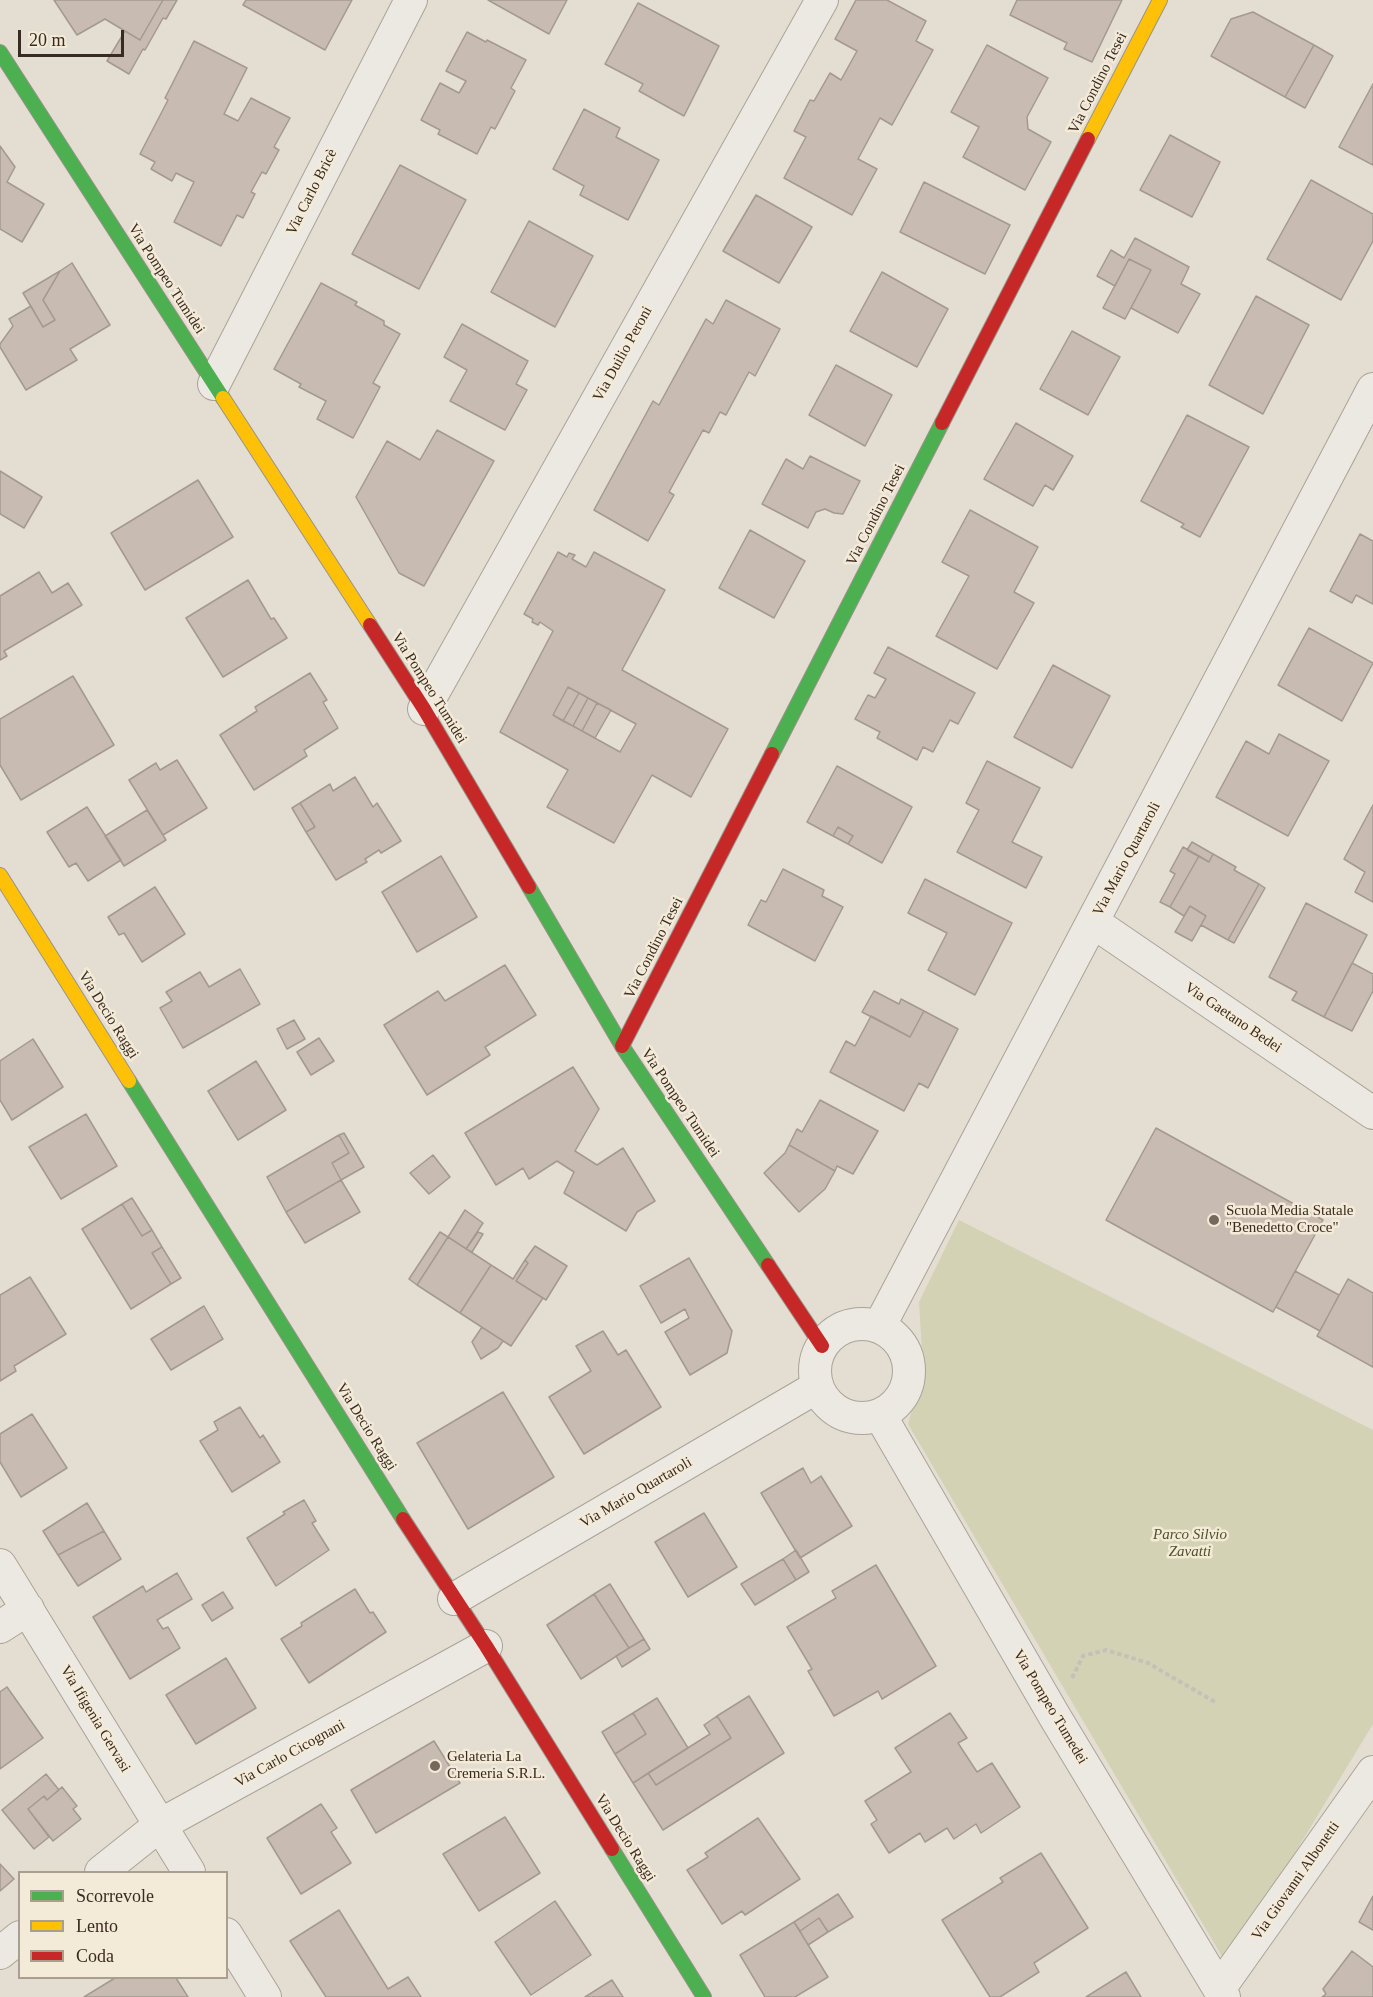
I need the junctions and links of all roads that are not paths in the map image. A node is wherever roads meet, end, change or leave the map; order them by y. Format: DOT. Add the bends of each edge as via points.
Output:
graph roads {
  1 [pos="411,0"];
  2 [pos="822,0"];
  3 [pos="1160,0"];
  4 [pos="0,52"];
  5 [pos="214,384"];
  6 [pos="1373,389"];
  7 [pos="424,709"];
  8 [pos="0,875"];
  9 [pos="1093,922"];
  10 [pos="622,1046"];
  11 [pos="1373,1113"];
  12 [pos="879,1327"];
  13 [pos="822,1346"];
  14 [pos="817,1387"];
  15 [pos="880,1415"];
  16 [pos="0,1565"];
  17 [pos="454,1599"];
  18 [pos="28,1609"];
  19 [pos="0,1627"];
  20 [pos="486,1646"];
  21 [pos="1373,1772"];
  22 [pos="160,1826"];
  23 [pos="102,1871"];
  24 [pos="188,1871"];
  25 [pos="228,1937"];
  26 [pos="18,1939"];
  27 [pos="0,1953"];
  28 [pos="1222,1993"];
  29 [pos="265,1997"];
  30 [pos="704,1997"];
  1 -- 5 [label="street, Via Carlo Bricè"];
  2 -- 7 [label="street, Via Duilio Peroni"];
  3 -- 10 [label="street, Via Condino Tesei"];
  4 -- 5 [label="street, Via Pompeo Tumidei"];
  5 -- 7 [label="street, Via Pompeo Tumidei"];
  6 -- 9 [label="street, Via Mario Quartaroli"];
  7 -- 10 [label="street, Via Pompeo Tumidei"];
  8 -- 17 [label="street, Via Decio Raggi"];
  9 -- 11 [label="street, Via Gaetano Bedei"];
  9 -- 12 [label="street, Via Mario Quartaroli"];
  10 -- 13 [label="street, Via Pompeo Tumidei"];
  12 -- 13 [label="street" via="847,1326"];
  12 -- 15 [label="street" via="893,1335 909,1363 904,1395"];
  13 -- 14 [label="street" via="816,1359"];
  14 -- 15 [label="street" via="836,1411 865,1419"];
  14 -- 17 [label="street, Via Mario Quartaroli"];
  15 -- 28 [label="street, Via Pompeo Tumedei" via="1055,1717"];
  16 -- 18 [label="street, Via Ifigenia Gervasi"];
  17 -- 20 [label="street, Via Decio Raggi"];
  18 -- 19 [label="street"];
  18 -- 22 [label="street, Via Ifigenia Gervasi"];
  20 -- 22 [label="street, Via Carlo Cicognani"];
  20 -- 30 [label="street, Via Decio Raggi"];
  21 -- 28 [label="street, Via Giovanni Albonetti"];
  22 -- 23 [label="street, Via Carlo Cicognani"];
  22 -- 24 [label="street, Via Ifigenia Gervasi"];
  25 -- 29 [label="street"];
  26 -- 27 [label="street"];
}
